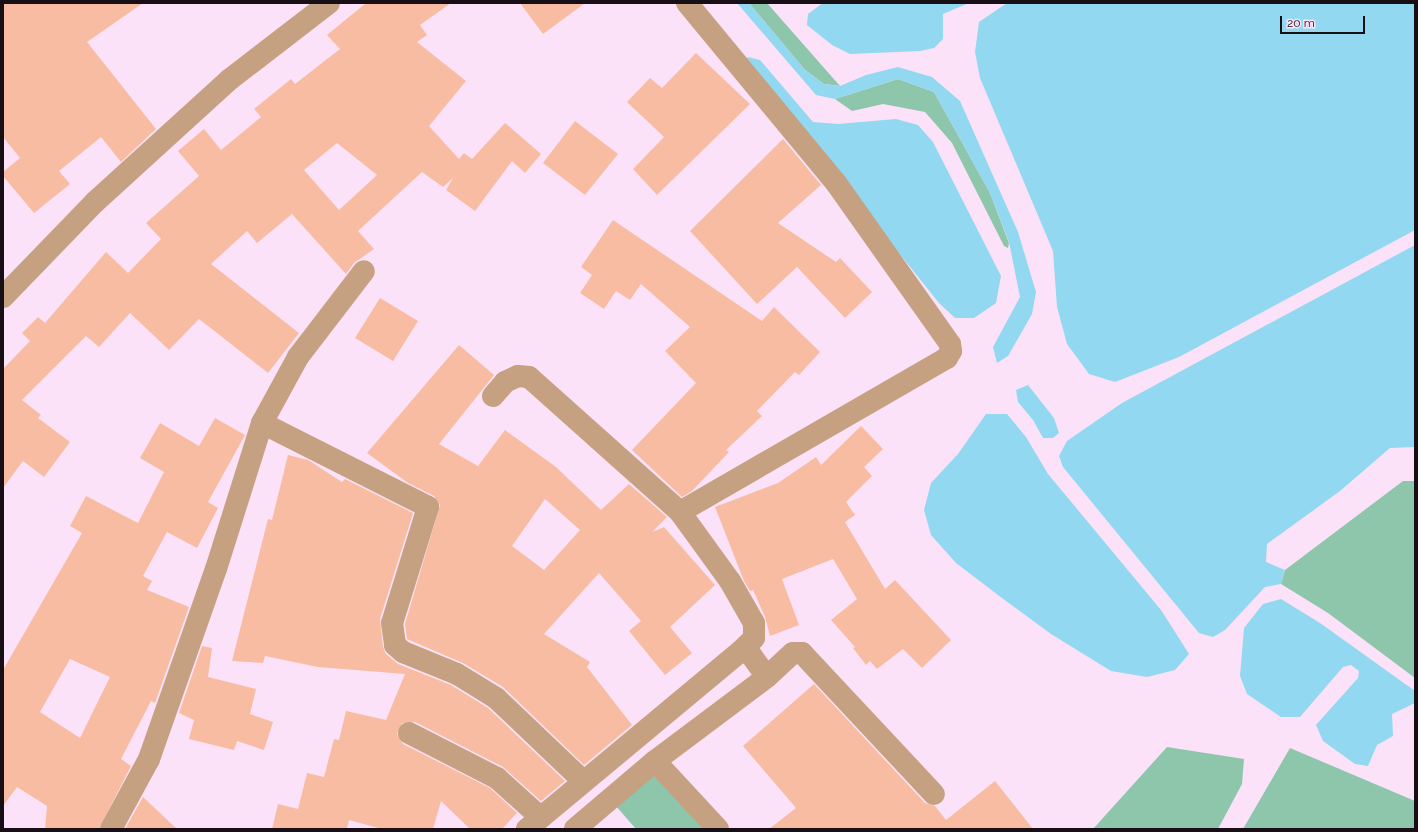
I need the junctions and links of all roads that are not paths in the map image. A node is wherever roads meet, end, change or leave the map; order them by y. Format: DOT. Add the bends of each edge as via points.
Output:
graph roads {
  1 [pos="329,3"];
  2 [pos="687,3"];
  3 [pos="364,271"];
  4 [pos="3,297"];
  5 [pos="493,396"];
  6 [pos="262,423"];
  7 [pos="680,512"];
  8 [pos="746,652"];
  9 [pos="766,676"];
  10 [pos="409,733"];
  11 [pos="655,761"];
  12 [pos="582,780"];
  13 [pos="934,794"];
  14 [pos="533,823"];
  15 [pos="111,829"];
  16 [pos="575,829"];
  17 [pos="718,829"];
  1 -- 4 [label="street" via="229,80 95,202"];
  2 -- 7 [label="street" via="836,183 950,344 951,351 947,358"];
  3 -- 6 [label="street" via="298,357"];
  5 -- 7 [label="street" via="505,382 518,376 530,378"];
  6 -- 12 [label="street" via="428,507 392,624 395,644 403,652 457,674 496,698"];
  6 -- 15 [label="street" via="216,569 149,759"];
  7 -- 8 [label="street" via="730,581 754,624 754,638"];
  8 -- 9 [label="street"];
  8 -- 12 [label="street"];
  9 -- 11 [label="street"];
  9 -- 13 [label="street" via="793,652 802,653"];
  10 -- 14 [label="street" via="497,778"];
  11 -- 16 [label="street"];
  11 -- 17 [label="street"];
  12 -- 14 [label="street"];
}
